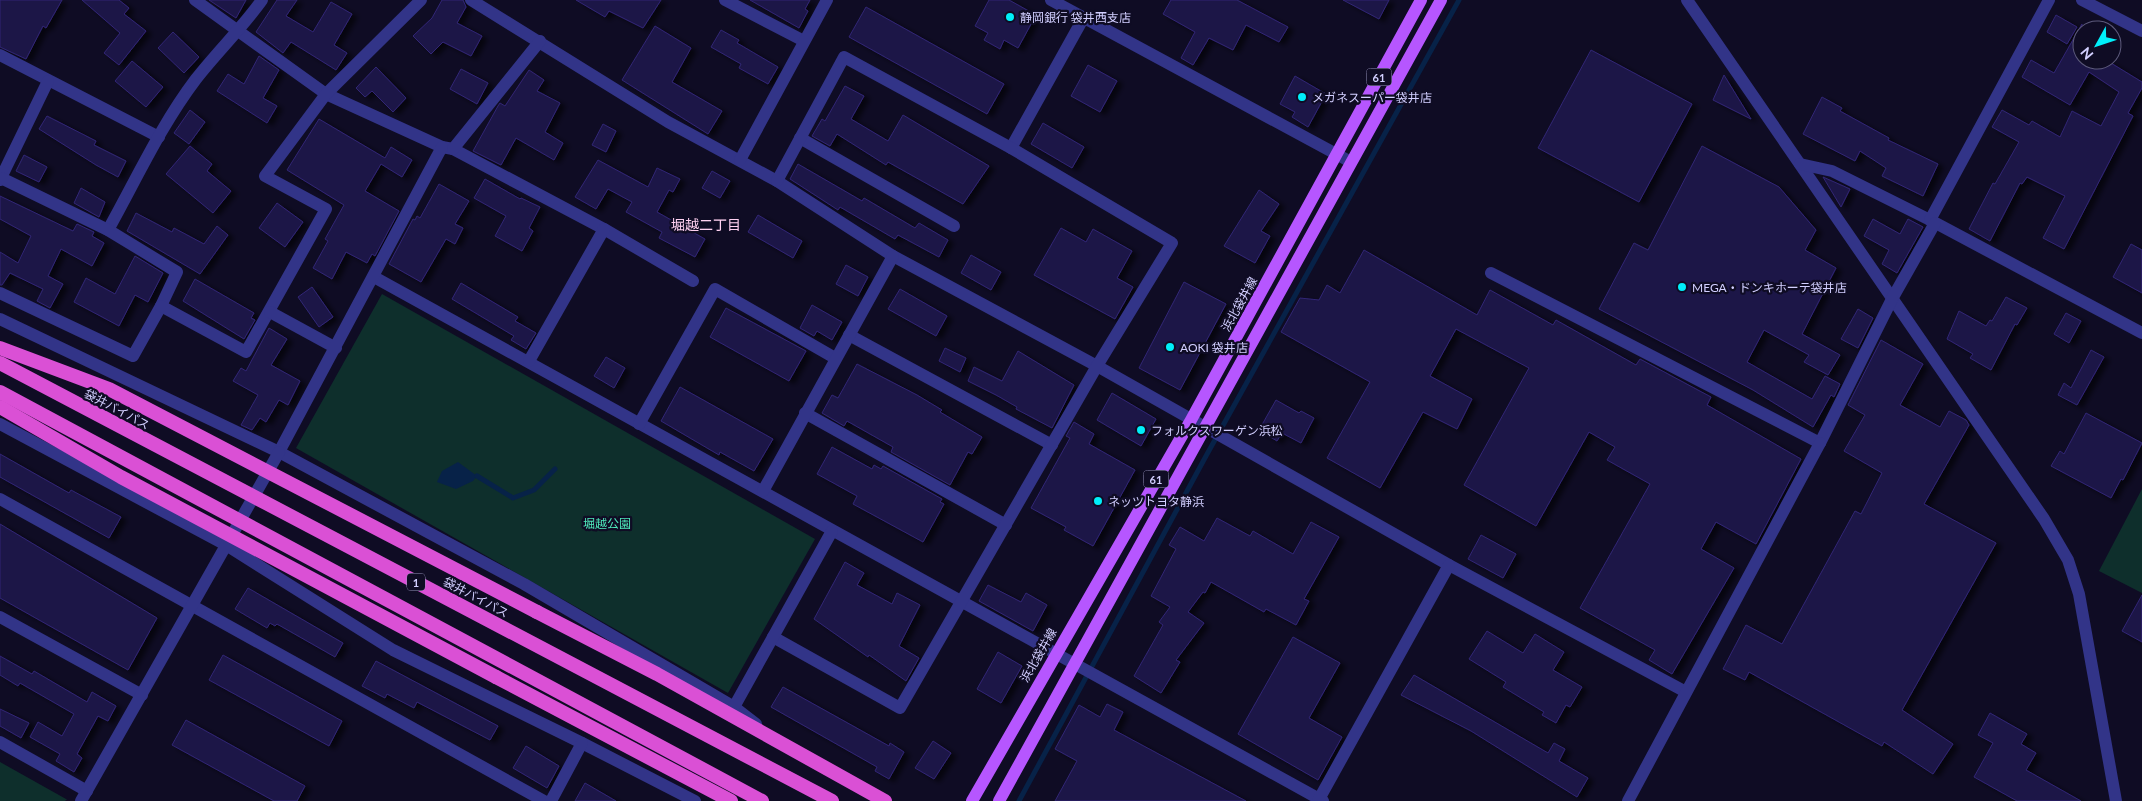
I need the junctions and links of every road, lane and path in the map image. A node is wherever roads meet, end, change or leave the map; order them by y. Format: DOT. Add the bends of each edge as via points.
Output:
graph roads {
  1 [pos="195,0"];
  2 [pos="262,0"];
  3 [pos="421,0"];
  4 [pos="472,0"];
  5 [pos="725,0"];
  6 [pos="827,0"];
  7 [pos="1052,0"];
  8 [pos="1421,0"];
  9 [pos="1441,0"];
  10 [pos="1686,0"];
  11 [pos="2049,0"];
  12 [pos="2082,0"];
  13 [pos="1084,17"];
  14 [pos="2142,31"];
  15 [pos="239,32"];
  16 [pos="540,41"];
  17 [pos="804,42"];
  18 [pos="0,55"];
  19 [pos="48,81"];
  20 [pos="326,94"];
  21 [pos="159,137"];
  22 [pos="800,138"];
  23 [pos="448,148"];
  24 [pos="1011,148"];
  25 [pos="1336,154"];
  26 [pos="740,160"];
  27 [pos="1351,162"];
  28 [pos="1800,164"];
  29 [pos="1,179"];
  30 [pos="777,181"];
  31 [pos="1932,221"];
  32 [pos="954,226"];
  33 [pos="604,229"];
  34 [pos="108,230"];
  35 [pos="892,256"];
  36 [pos="1491,273"];
  37 [pos="374,277"];
  38 [pos="693,281"];
  39 [pos="0,293"];
  40 [pos="1892,299"];
  41 [pos="161,306"];
  42 [pos="270,312"];
  43 [pos="0,319"];
  44 [pos="2142,334"];
  45 [pos="848,335"];
  46 [pos="0,348"];
  47 [pos="336,348"];
  48 [pos="835,358"];
  49 [pos="529,361"];
  50 [pos="0,363"];
  51 [pos="1097,366"];
  52 [pos="0,392"];
  53 [pos="0,407"];
  54 [pos="805,414"];
  55 [pos="1191,420"];
  56 [pos="0,424"];
  57 [pos="639,424"];
  58 [pos="1206,428"];
  59 [pos="1820,443"];
  60 [pos="1052,445"];
  61 [pos="279,452"];
  62 [pos="763,491"];
  63 [pos="0,499"];
  64 [pos="1006,524"];
  65 [pos="832,531"];
  66 [pos="226,545"];
  67 [pos="1449,565"];
  68 [pos="962,602"];
  69 [pos="192,607"];
  70 [pos="0,617"];
  71 [pos="773,637"];
  72 [pos="1056,652"];
  73 [pos="1074,663"];
  74 [pos="1686,692"];
  75 [pos="142,695"];
  76 [pos="734,707"];
  77 [pos="0,742"];
  78 [pos="582,743"];
  79 [pos="781,744"];
  80 [pos="84,796"];
  81 [pos="1320,800"];
  82 [pos="544,801"];
  83 [pos="552,801"];
  84 [pos="695,801"];
  85 [pos="731,801"];
  86 [pos="762,801"];
  87 [pos="832,801"];
  88 [pos="885,801"];
  89 [pos="972,801"];
  90 [pos="999,801"];
  91 [pos="1628,801"];
  92 [pos="2116,801"];
  1 -- 15 [label="street"];
  2 -- 15 [label="street"];
  3 -- 20 [label="street"];
  4 -- 16 [label="street"];
  5 -- 17 [label="street"];
  6 -- 17 [label="street"];
  7 -- 13 [label="street"];
  8 -- 25 [label="main road, 浜北袋井線 / 61"];
  9 -- 27 [label="main road, 61"];
  10 -- 28 [label="street"];
  11 -- 31 [label="street"];
  12 -- 14 [label="street"];
  13 -- 24 [label="street"];
  13 -- 25 [label="street"];
  15 -- 20 [label="street"];
  15 -- 21 [label="street" via="196,79"];
  16 -- 23 [label="street"];
  16 -- 26 [label="street" via="668,122"];
  17 -- 26 [label="street"];
  18 -- 19 [label="street"];
  19 -- 21 [label="street"];
  19 -- 29 [label="street"];
  20 -- 23 [label="street"];
  20 -- 42 [label="street" via="265,176 326,209"];
  21 -- 34 [label="street"];
  22 -- 24 [label="street" via="844,57"];
  22 -- 30 [label="street"];
  22 -- 32 [label="street"];
  23 -- 33 [label="street"];
  23 -- 37 [label="street"];
  24 -- 51 [label="street" via="1172,243"];
  25 -- 27 [label="street"];
  25 -- 55 [label="main road, 浜北袋井線 / 61"];
  26 -- 30 [label="street"];
  27 -- 58 [label="main road, 61"];
  28 -- 31 [label="street" via="1832,171"];
  28 -- 40 [label="street"];
  29 -- 34 [label="street"];
  30 -- 35 [label="street"];
  31 -- 40 [label="street"];
  31 -- 44 [label="street"];
  33 -- 38 [label="street"];
  33 -- 49 [label="street"];
  34 -- 41 [label="street" via="177,272"];
  35 -- 45 [label="street"];
  35 -- 51 [label="street"];
  36 -- 59 [label="street"];
  37 -- 47 [label="street"];
  37 -- 49 [label="street"];
  39 -- 41 [label="street" via="133,356"];
  40 -- 59 [label="street"];
  40 -- 92 [label="street" via="2044,519 2068,560 2079,594"];
  41 -- 42 [label="street" via="246,352"];
  42 -- 47 [label="street"];
  43 -- 61 [label="street"];
  45 -- 48 [label="street"];
  45 -- 60 [label="street"];
  46 -- 79 [label="highway, bridge" via="108,389 657,674"];
  47 -- 61 [label="street"];
  48 -- 54 [label="street"];
  48 -- 57 [label="street" via="714,289"];
  49 -- 57 [label="street"];
  50 -- 87 [label="highway, 袋井バイパス / 1, bridge"];
  51 -- 55 [label="street"];
  51 -- 60 [label="street"];
  52 -- 86 [label="highway, 1, bridge"];
  53 -- 85 [label="highway, bridge" via="121,477"];
  54 -- 62 [label="street"];
  54 -- 64 [label="street"];
  55 -- 58 [label="street"];
  55 -- 72 [label="main road, 浜北袋井線 / 61"];
  56 -- 66 [label="street"];
  57 -- 62 [label="street"];
  58 -- 67 [label="street"];
  58 -- 73 [label="main road, 61"];
  59 -- 74 [label="street"];
  60 -- 64 [label="street"];
  61 -- 66 [label="street"];
  61 -- 76 [label="street" via="524,584"];
  62 -- 65 [label="street"];
  63 -- 69 [label="street"];
  64 -- 68 [label="street"];
  65 -- 68 [label="street"];
  65 -- 71 [label="street"];
  66 -- 69 [label="street"];
  66 -- 78 [label="street" via="393,650"];
  67 -- 74 [label="street"];
  67 -- 81 [label="street"];
  68 -- 71 [label="street" via="900,708"];
  68 -- 72 [label="street"];
  69 -- 75 [label="street"];
  69 -- 82 [label="street"];
  70 -- 75 [label="street"];
  71 -- 76 [label="street"];
  72 -- 73 [label="street"];
  72 -- 89 [label="main road, 浜北袋井線 / 61"];
  73 -- 81 [label="street"];
  73 -- 90 [label="main road, 61"];
  74 -- 91 [label="street"];
  75 -- 80 [label="street"];
  76 -- 79 [label="street"];
  77 -- 80 [label="street"];
  78 -- 83 [label="street"];
  78 -- 84 [label="street"];
  79 -- 88 [label="highway"];
}
